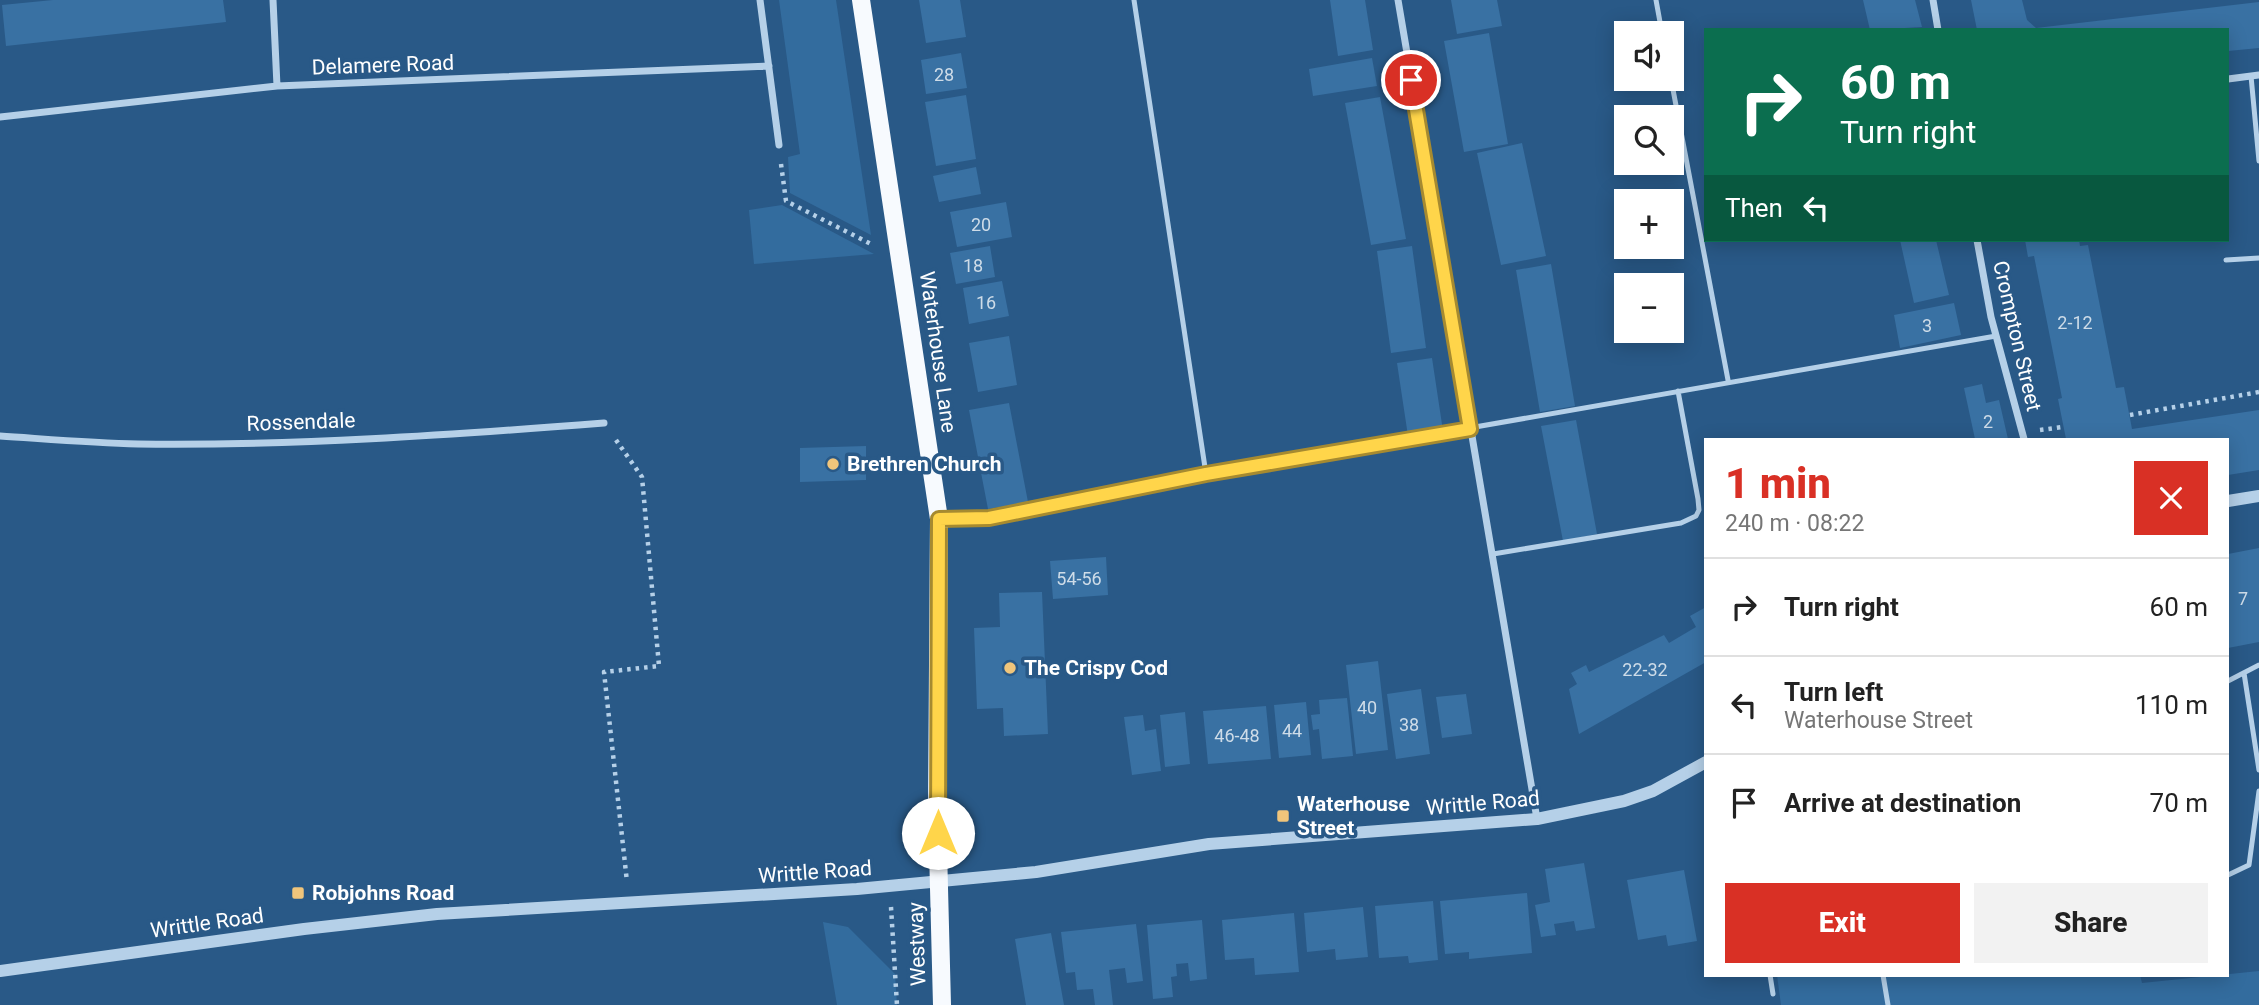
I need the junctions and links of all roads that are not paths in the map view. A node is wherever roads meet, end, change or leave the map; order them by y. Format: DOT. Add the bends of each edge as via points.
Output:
graph roads {
  1 [pos="272,0"];
  2 [pos="760,0"];
  3 [pos="861,0"];
  4 [pos="1135,0"];
  5 [pos="1398,0"];
  6 [pos="1656,0"];
  7 [pos="1933,0"];
  8 [pos="1660,21"];
  9 [pos="1938,28"];
  10 [pos="769,66"];
  11 [pos="2255,76"];
  12 [pos="2229,79"];
  13 [pos="277,86"];
  14 [pos="1673,91"];
  15 [pos="0,117"];
  16 [pos="779,145"];
  17 [pos="2259,162"];
  18 [pos="1977,242"];
  19 [pos="2259,258"];
  20 [pos="2226,260"];
  21 [pos="1996,336"];
  22 [pos="1728,380"];
  23 [pos="1678,391"];
  24 [pos="604,423"];
  25 [pos="1470,429"];
  26 [pos="0,436"];
  27 [pos="2024,438"];
  28 [pos="1206,474"];
  29 [pos="2259,496"];
  30 [pos="2229,501"];
  31 [pos="939,519"];
  32 [pos="1493,554"];
  33 [pos="2259,665"];
  34 [pos="2244,673"];
  35 [pos="2229,680"];
  36 [pos="1704,763"];
  37 [pos="2259,770"];
  38 [pos="2259,791"];
  39 [pos="1537,819"];
  40 [pos="2229,875"];
  41 [pos="938,881"];
  42 [pos="0,971"];
  43 [pos="1770,977"];
  44 [pos="1883,977"];
  45 [pos="1773,994"];
  46 [pos="942,1005"];
  47 [pos="1888,1005"];
  1 -- 13 [label="street"];
  2 -- 10 [label="street"];
  3 -- 31 [label="main road, Waterhouse Lane"];
  4 -- 28 [label="lane"];
  5 -- 25 [label="street"];
  6 -- 8 [label="lane"];
  7 -- 9 [label="street"];
  10 -- 13 [label="street, Delamere Road"];
  10 -- 16 [label="street"];
  11 -- 12 [label="street"];
  11 -- 17 [label="lane"];
  13 -- 15 [label="street, Delamere Road"];
  14 -- 22 [label="lane"];
  18 -- 21 [label="street, Crompton Street"];
  19 -- 20 [label="lane"];
  21 -- 22 [label="lane"];
  21 -- 27 [label="street, Crompton Street"];
  22 -- 23 [label="lane"];
  23 -- 25 [label="lane"];
  23 -- 32 [label="lane" via="1698,499 1696,516 1681,523"];
  24 -- 26 [label="street, Rossendale" via="281,441 137,444"];
  25 -- 28 [label="lane"];
  25 -- 32 [label="street"];
  28 -- 31 [label="lane" via="989,518"];
  29 -- 30 [label="street"];
  31 -- 41 [label="main road, Waterhouse Lane"];
  32 -- 39 [label="street"];
  33 -- 34 [label="lane"];
  34 -- 35 [label="lane"];
  34 -- 37 [label="lane"];
  36 -- 39 [label="street, Writtle Road" via="1624,801"];
  38 -- 40 [label="lane" via="2249,865"];
  39 -- 41 [label="street, Writtle Road" via="1209,844 1036,872"];
  41 -- 42 [label="street, Writtle Road" via="370,921"];
  41 -- 46 [label="main road, Westway"];
  43 -- 45 [label="lane"];
  44 -- 47 [label="lane"];
}
